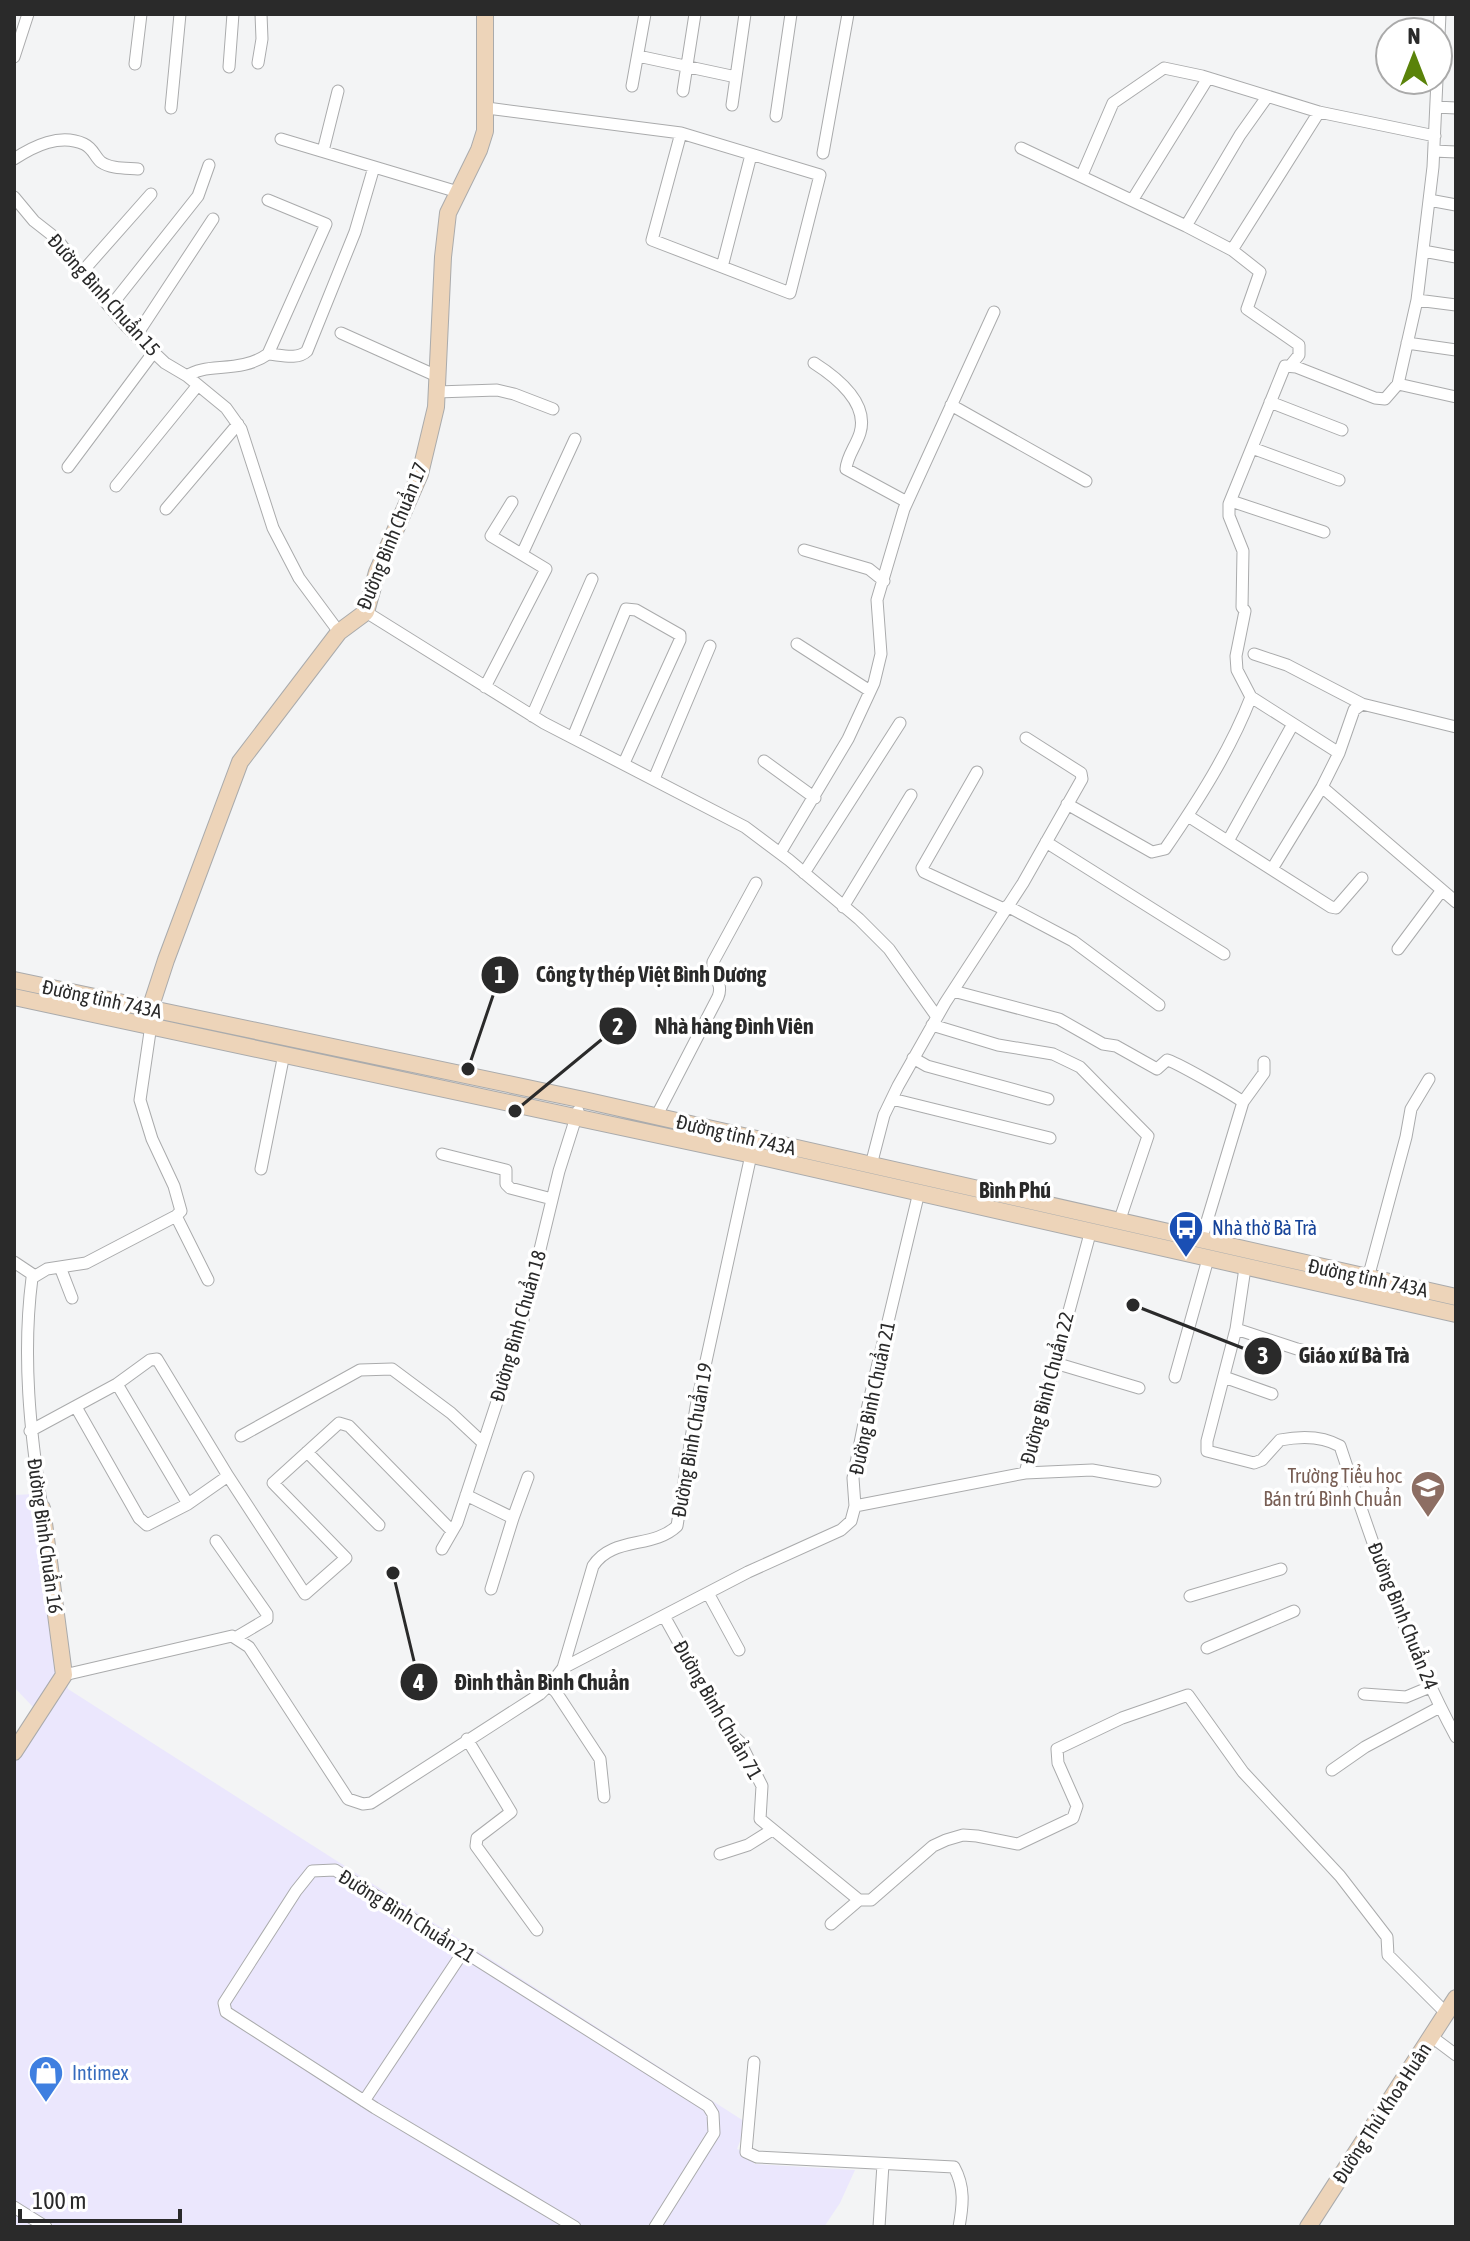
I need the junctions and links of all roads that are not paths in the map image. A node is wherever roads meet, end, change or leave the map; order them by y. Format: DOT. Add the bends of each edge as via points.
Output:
graph roads {
  1 [pos="28,14"];
  2 [pos="141,14"];
  3 [pos="180,14"];
  4 [pos="233,14"];
  5 [pos="261,14"];
  6 [pos="485,14"];
  7 [pos="645,14"];
  8 [pos="695,14"];
  9 [pos="745,14"];
  10 [pos="791,14"];
  11 [pos="848,14"];
  12 [pos="1440,14"];
  13 [pos="15,51"];
  14 [pos="638,56"];
  15 [pos="258,63"];
  16 [pos="135,64"];
  17 [pos="687,66"];
  18 [pos="229,67"];
  19 [pos="736,77"];
  20 [pos="1208,78"];
  21 [pos="632,86"];
  22 [pos="338,91"];
  23 [pos="683,91"];
  24 [pos="1267,97"];
  25 [pos="732,105"];
  26 [pos="1436,107"];
  27 [pos="171,108"];
  28 [pos="487,108"];
  29 [pos="1456,108"];
  30 [pos="1319,112"];
  31 [pos="776,116"];
  32 [pos="681,133"];
  33 [pos="1435,136"];
  34 [pos="281,139"];
  35 [pos="1021,148"];
  36 [pos="323,151"];
  37 [pos="1434,151"];
  38 [pos="1456,152"];
  39 [pos="823,153"];
  40 [pos="751,155"];
  41 [pos="14,159"];
  42 [pos="209,165"];
  43 [pos="374,167"];
  44 [pos="138,169"];
  45 [pos="1082,175"];
  46 [pos="458,192"];
  47 [pos="151,194"];
  48 [pos="14,197"];
  49 [pos="1133,199"];
  50 [pos="268,200"];
  51 [pos="1429,200"];
  52 [pos="1456,205"];
  53 [pos="213,219"];
  54 [pos="1186,226"];
  55 [pos="1232,250"];
  56 [pos="1423,251"];
  57 [pos="1456,257"];
  58 [pos="722,267"];
  59 [pos="82,272"];
  60 [pos="1417,300"];
  61 [pos="1456,305"];
  62 [pos="110,307"];
  63 [pos="994,312"];
  64 [pos="341,333"];
  65 [pos="136,336"];
  66 [pos="1407,343"];
  67 [pos="1456,350"];
  68 [pos="153,353"];
  69 [pos="268,354"];
  70 [pos="814,363"];
  71 [pos="1290,366"];
  72 [pos="187,376"];
  73 [pos="1398,384"];
  74 [pos="198,385"];
  75 [pos="438,385"];
  76 [pos="1456,397"];
  77 [pos="1270,402"];
  78 [pos="951,405"];
  79 [pos="553,409"];
  80 [pos="238,424"];
  81 [pos="1342,430"];
  82 [pos="575,439"];
  83 [pos="1252,448"];
  84 [pos="68,467"];
  85 [pos="1339,480"];
  86 [pos="1086,481"];
  87 [pos="116,486"];
  88 [pos="1231,501"];
  89 [pos="512,502"];
  90 [pos="907,502"];
  91 [pos="166,509"];
  92 [pos="1324,532"];
  93 [pos="804,550"];
  94 [pos="522,554"];
  95 [pos="592,579"];
  96 [pos="884,581"];
  97 [pos="366,612"];
  98 [pos="339,632"];
  99 [pos="797,644"];
  100 [pos="710,646"];
  101 [pos="1254,654"];
  102 [pos="485,687"];
  103 [pos="870,691"];
  104 [pos="1251,697"];
  105 [pos="1362,704"];
  106 [pos="532,716"];
  107 [pos="900,723"];
  108 [pos="1293,724"];
  109 [pos="1456,727"];
  110 [pos="573,737"];
  111 [pos="1026,738"];
  112 [pos="1339,753"];
  113 [pos="764,761"];
  114 [pos="624,763"];
  115 [pos="977,772"];
  116 [pos="654,779"];
  117 [pos="1322,787"];
  118 [pos="911,795"];
  119 [pos="815,798"];
  120 [pos="1067,804"];
  121 [pos="1188,816"];
  122 [pos="1228,841"];
  123 [pos="1046,842"];
  124 [pos="780,853"];
  125 [pos="1272,869"];
  126 [pos="804,873"];
  127 [pos="1362,878"];
  128 [pos="756,883"];
  129 [pos="1442,890"];
  130 [pos="1456,902"];
  131 [pos="843,907"];
  132 [pos="1006,908"];
  133 [pos="1398,949"];
  134 [pos="1224,954"];
  135 [pos="14,980"];
  136 [pos="953,991"];
  137 [pos="14,997"];
  138 [pos="1159,1005"];
  139 [pos="150,1017"];
  140 [pos="934,1021"];
  141 [pos="284,1054"];
  142 [pos="913,1058"];
  143 [pos="1264,1062"];
  144 [pos="1429,1079"];
  145 [pos="892,1099"];
  146 [pos="1048,1099"];
  147 [pos="584,1100"];
  148 [pos="1243,1102"];
  149 [pos="574,1117"];
  150 [pos="656,1117"];
  151 [pos="1050,1138"];
  152 [pos="442,1154"];
  153 [pos="751,1155"];
  154 [pos="871,1165"];
  155 [pos="261,1169"];
  156 [pos="919,1192"];
  157 [pos="552,1199"];
  158 [pos="176,1216"];
  159 [pos="1119,1222"];
  160 [pos="1091,1230"];
  161 [pos="1201,1241"];
  162 [pos="1176,1243"];
  163 [pos="1208,1259"];
  164 [pos="14,1262"];
  165 [pos="60,1267"];
  166 [pos="1245,1268"];
  167 [pos="35,1276"];
  168 [pos="1368,1278"];
  169 [pos="208,1280"];
  170 [pos="1456,1297"];
  171 [pos="72,1298"];
  172 [pos="1456,1314"];
  173 [pos="1236,1329"];
  174 [pos="1321,1354"];
  175 [pos="1055,1363"];
  176 [pos="1175,1377"];
  177 [pos="1224,1377"];
  178 [pos="117,1384"];
  179 [pos="1139,1388"];
  180 [pos="1272,1394"];
  181 [pos="76,1407"];
  182 [pos="30,1431"];
  183 [pos="241,1436"];
  184 [pos="482,1442"];
  185 [pos="307,1452"];
  186 [pos="1025,1473"];
  187 [pos="228,1476"];
  188 [pos="528,1477"];
  189 [pos="1155,1481"];
  190 [pos="466,1495"];
  191 [pos="188,1504"];
  192 [pos="855,1506"];
  193 [pos="42,1508"];
  194 [pos="513,1518"];
  195 [pos="379,1525"];
  196 [pos="452,1531"];
  197 [pos="216,1541"];
  198 [pos="442,1549"];
  199 [pos="1281,1569"];
  200 [pos="491,1589"];
  201 [pos="708,1593"];
  202 [pos="1190,1596"];
  203 [pos="1294,1611"];
  204 [pos="664,1616"];
  205 [pos="235,1638"];
  206 [pos="1207,1648"];
  207 [pos="739,1650"];
  208 [pos="563,1668"];
  209 [pos="64,1675"];
  210 [pos="549,1685"];
  211 [pos="1430,1687"];
  212 [pos="1364,1694"];
  213 [pos="1440,1707"];
  214 [pos="1456,1737"];
  215 [pos="467,1739"];
  216 [pos="14,1752"];
  217 [pos="1332,1770"];
  218 [pos="604,1797"];
  219 [pos="772,1830"];
  220 [pos="720,1854"];
  221 [pos="859,1900"];
  222 [pos="831,1924"];
  223 [pos="537,1930"];
  224 [pos="463,1952"];
  225 [pos="1456,1998"];
  226 [pos="1447,2014"];
  227 [pos="1432,2037"];
  228 [pos="1456,2055"];
  229 [pos="754,2062"];
  230 [pos="364,2101"];
  231 [pos="883,2164"];
  232 [pos="14,2207"];
  233 [pos="46,2227"];
  234 [pos="575,2227"];
  235 [pos="655,2227"];
  236 [pos="879,2227"];
  237 [pos="959,2227"];
  238 [pos="1308,2227"];
  1 -- 13 [label="street"];
  2 -- 16 [label="street"];
  3 -- 27 [label="street"];
  4 -- 18 [label="street"];
  5 -- 15 [label="street"];
  6 -- 28 [label="main road, Đường Bình Chuẩn 17"];
  7 -- 14 [label="street"];
  8 -- 17 [label="street"];
  9 -- 19 [label="street"];
  10 -- 31 [label="street"];
  11 -- 39 [label="street"];
  12 -- 26 [label="street"];
  14 -- 17 [label="street"];
  14 -- 21 [label="street"];
  17 -- 19 [label="street"];
  17 -- 23 [label="street"];
  19 -- 25 [label="street"];
  20 -- 24 [label="street"];
  20 -- 45 [label="street" via="1164,68 1125,92 1113,103"];
  20 -- 49 [label="street"];
  22 -- 36 [label="street"];
  24 -- 30 [label="street"];
  24 -- 54 [label="street"];
  26 -- 29 [label="street"];
  26 -- 33 [label="street"];
  28 -- 32 [label="street"];
  28 -- 46 [label="main road, Đường Bình Chuẩn 17" via="479,150"];
  30 -- 33 [label="street"];
  30 -- 55 [label="street"];
  32 -- 40 [label="street"];
  32 -- 58 [label="street" via="652,240"];
  33 -- 37 [label="street"];
  34 -- 36 [label="street"];
  35 -- 45 [label="street"];
  36 -- 43 [label="street"];
  37 -- 38 [label="street"];
  37 -- 51 [label="street"];
  40 -- 58 [label="street"];
  40 -- 58 [label="street" via="820,175 790,293"];
  41 -- 44 [label="street" via="46,142 65,141 83,143 101,162"];
  42 -- 62 [label="street" via="198,196"];
  43 -- 46 [label="street"];
  43 -- 69 [label="street" via="355,232 307,351 295,356"];
  45 -- 49 [label="street"];
  46 -- 75 [label="main road, Đường Bình Chuẩn 17" via="444,237"];
  47 -- 59 [label="street"];
  48 -- 59 [label="street, Đường Bình Chuẩn 15"];
  49 -- 54 [label="street"];
  50 -- 69 [label="street" via="326,224"];
  51 -- 52 [label="street"];
  51 -- 56 [label="street"];
  53 -- 65 [label="street"];
  54 -- 55 [label="street"];
  55 -- 71 [label="street" via="1260,272 1247,309 1299,345"];
  56 -- 57 [label="street"];
  56 -- 60 [label="street"];
  59 -- 62 [label="street, Đường Bình Chuẩn 15"];
  60 -- 61 [label="street"];
  60 -- 66 [label="street"];
  62 -- 65 [label="street, Đường Bình Chuẩn 15"];
  63 -- 78 [label="street"];
  64 -- 75 [label="street"];
  65 -- 68 [label="street, Đường Bình Chuẩn 15"];
  66 -- 67 [label="street"];
  66 -- 73 [label="street"];
  68 -- 72 [label="street, Đường Bình Chuẩn 15"];
  68 -- 84 [label="street"];
  69 -- 72 [label="street" via="255,364 195,370"];
  70 -- 90 [label="street" via="833,375 860,411 861,431 846,469"];
  71 -- 73 [label="street" via="1375,398 1385,399"];
  71 -- 77 [label="street" via="1285,366"];
  72 -- 74 [label="street, Đường Bình Chuẩn 15"];
  73 -- 76 [label="street"];
  74 -- 80 [label="street, Đường Bình Chuẩn 15"];
  74 -- 87 [label="street"];
  75 -- 79 [label="street" via="497,390"];
  75 -- 97 [label="main road, Đường Bình Chuẩn 17" via="420,474 377,572"];
  77 -- 81 [label="street"];
  77 -- 83 [label="street"];
  78 -- 86 [label="street"];
  78 -- 90 [label="street"];
  80 -- 91 [label="street"];
  80 -- 98 [label="street, Đường Bình Chuẩn 15" via="273,528 299,578"];
  82 -- 94 [label="street"];
  83 -- 85 [label="street"];
  83 -- 88 [label="street"];
  88 -- 92 [label="street"];
  88 -- 104 [label="street" via="1229,516 1243,551 1245,611 1237,670"];
  89 -- 94 [label="street" via="491,536"];
  90 -- 96 [label="street"];
  93 -- 96 [label="street" via="869,569"];
  94 -- 102 [label="street" via="546,569"];
  95 -- 106 [label="street"];
  96 -- 103 [label="street" via="877,600 881,654"];
  97 -- 98 [label="main road, Đường Bình Chuẩn 17"];
  97 -- 102 [label="street"];
  98 -- 139 [label="main road, Đường Bình Chuẩn 17" via="240,762"];
  99 -- 103 [label="street"];
  100 -- 116 [label="street"];
  101 -- 105 [label="street"];
  102 -- 106 [label="street"];
  103 -- 119 [label="street"];
  104 -- 108 [label="street"];
  104 -- 121 [label="street"];
  105 -- 109 [label="street"];
  105 -- 112 [label="street" via="1354,710"];
  106 -- 110 [label="street"];
  107 -- 126 [label="street"];
  108 -- 112 [label="street"];
  108 -- 122 [label="street"];
  110 -- 114 [label="street"];
  110 -- 114 [label="street" via="626,609 636,610 680,635 680,640"];
  111 -- 120 [label="street" via="1081,773"];
  112 -- 117 [label="street"];
  113 -- 119 [label="street"];
  114 -- 116 [label="street"];
  115 -- 132 [label="street" via="922,868"];
  116 -- 124 [label="street" via="745,827"];
  117 -- 125 [label="street"];
  117 -- 129 [label="street"];
  118 -- 131 [label="street"];
  119 -- 124 [label="street"];
  120 -- 121 [label="street" via="1152,852 1165,849"];
  120 -- 123 [label="street"];
  121 -- 122 [label="street"];
  122 -- 125 [label="street"];
  123 -- 132 [label="street"];
  123 -- 134 [label="street"];
  124 -- 126 [label="street"];
  125 -- 127 [label="street" via="1336,908"];
  126 -- 131 [label="street"];
  128 -- 150 [label="street" via="713,962 718,997"];
  129 -- 130 [label="street"];
  129 -- 133 [label="street"];
  131 -- 140 [label="street" via="889,949"];
  132 -- 136 [label="street"];
  132 -- 138 [label="street" via="1073,941"];
  135 -- 139 [label="main road, Đường tỉnh 743A"];
  136 -- 140 [label="street"];
  136 -- 148 [label="street" via="1059,1019 1157,1069 1168,1059"];
  137 -- 139 [label="main road, Đường tỉnh 743A"];
  139 -- 141 [label="main road, Đường tỉnh 743A"];
  139 -- 147 [label="main road, Đường tỉnh 743A"];
  139 -- 158 [label="street" via="140,1100 180,1203"];
  140 -- 142 [label="street"];
  140 -- 159 [label="street" via="998,1045 1053,1054 1080,1067 1133,1119 1148,1136"];
  141 -- 149 [label="main road, Đường tỉnh 743A"];
  141 -- 155 [label="street"];
  142 -- 145 [label="street"];
  142 -- 146 [label="street" via="941,1071"];
  143 -- 148 [label="street" via="1264,1073"];
  144 -- 168 [label="street" via="1411,1109"];
  145 -- 151 [label="street"];
  145 -- 154 [label="street"];
  147 -- 149 [label="street, Đường Bình Chuẩn 18"];
  147 -- 150 [label="main road, Đường tỉnh 743A"];
  148 -- 161 [label="street"];
  149 -- 153 [label="main road, Đường tỉnh 743A"];
  149 -- 157 [label="street, Đường Bình Chuẩn 18"];
  150 -- 154 [label="main road, Đường tỉnh 743A"];
  152 -- 157 [label="street" via="506,1170 510,1188"];
  153 -- 156 [label="main road, Đường tỉnh 743A"];
  153 -- 208 [label="street, Đường Bình Chuẩn 19" via="696,1407 680,1518 663,1536 599,1556"];
  154 -- 159 [label="main road, Đường tỉnh 743A"];
  156 -- 160 [label="main road, Đường tỉnh 743A"];
  156 -- 192 [label="street, Đường Bình Chuẩn 21" via="865,1418 853,1478"];
  157 -- 184 [label="street, Đường Bình Chuẩn 18" via="520,1332"];
  158 -- 165 [label="street" via="86,1263"];
  158 -- 169 [label="street"];
  159 -- 162 [label="main road, Đường tỉnh 743A"];
  160 -- 162 [label="main road, Đường tỉnh 743A"];
  160 -- 175 [label="street, Đường Bình Chuẩn 22"];
  161 -- 162 [label="main road, Đường tỉnh 743A"];
  161 -- 168 [label="main road, Đường tỉnh 743A"];
  162 -- 163 [label="main road, Đường tỉnh 743A"];
  163 -- 166 [label="main road, Đường tỉnh 743A"];
  163 -- 176 [label="street"];
  164 -- 167 [label="street"];
  165 -- 167 [label="street"];
  165 -- 171 [label="street"];
  166 -- 172 [label="main road, Đường tỉnh 743A"];
  166 -- 173 [label="street, Đường Bình Chuẩn 24"];
  167 -- 182 [label="street, Đường Bình Chuẩn 16" via="23,1416"];
  168 -- 170 [label="main road, Đường tỉnh 743A"];
  173 -- 174 [label="street"];
  173 -- 177 [label="street, Đường Bình Chuẩn 24"];
  175 -- 179 [label="street"];
  175 -- 186 [label="street, Đường Bình Chuẩn 22"];
  177 -- 180 [label="street"];
  177 -- 211 [label="street, Đường Bình Chuẩn 24" via="1207,1451 1254,1463 1280,1440 1311,1437 1340,1446"];
  178 -- 181 [label="street"];
  178 -- 187 [label="street" via="157,1359"];
  178 -- 191 [label="street"];
  181 -- 182 [label="street"];
  181 -- 191 [label="street" via="147,1525"];
  182 -- 193 [label="street, Đường Bình Chuẩn 16"];
  183 -- 184 [label="street" via="360,1370 380,1368 392,1369"];
  184 -- 190 [label="street, Đường Bình Chuẩn 18"];
  185 -- 187 [label="street" via="273,1483 346,1558 305,1594"];
  185 -- 195 [label="street"];
  185 -- 196 [label="street" via="339,1423 349,1426"];
  186 -- 189 [label="street" via="1092,1470"];
  186 -- 192 [label="street, Đường Bình Chuẩn 22"];
  187 -- 191 [label="street"];
  188 -- 194 [label="street"];
  190 -- 194 [label="street"];
  190 -- 196 [label="street, Đường Bình Chuẩn 18"];
  192 -- 201 [label="street" via="851,1521 841,1530"];
  193 -- 209 [label="main road, Đường Bình Chuẩn 16"];
  194 -- 200 [label="street"];
  196 -- 198 [label="street, Đường Bình Chuẩn 18"];
  197 -- 205 [label="street" via="267,1614"];
  199 -- 202 [label="street"];
  201 -- 204 [label="street"];
  201 -- 207 [label="street"];
  203 -- 206 [label="street"];
  204 -- 208 [label="street"];
  204 -- 219 [label="street, Đường Bình Chuẩn 71" via="728,1731 740,1742 762,1786 760,1819"];
  205 -- 209 [label="street"];
  205 -- 215 [label="street" via="249,1647 340,1788 357,1803 371,1803"];
  208 -- 210 [label="street"];
  209 -- 216 [label="main road"];
  210 -- 215 [label="street"];
  210 -- 218 [label="street" via="600,1759"];
  211 -- 212 [label="street" via="1406,1697"];
  211 -- 213 [label="street, Đường Bình Chuẩn 24"];
  213 -- 214 [label="street, Đường Bình Chuẩn 24"];
  213 -- 217 [label="street"];
  215 -- 223 [label="street" via="511,1812 477,1838 476,1846"];
  219 -- 220 [label="street"];
  219 -- 221 [label="street"];
  221 -- 222 [label="street"];
  221 -- 226 [label="street" via="871,1900 946,1840 963,1835 1018,1844 1073,1818 1077,1806 1057,1749 1188,1695 1243,1772 1340,1876 1387,1937 1388,1955"];
  224 -- 230 [label="street"];
  224 -- 230 [label="street, Đường Bình Chuẩn 21" via="335,1870 312,1871 296,1891 224,2008"];
  224 -- 235 [label="street, Đường Bình Chuẩn 21" via="708,2106 714,2133"];
  225 -- 226 [label="main road, Đường Thủ Khoa Huân"];
  226 -- 227 [label="main road, Đường Thủ Khoa Huân"];
  227 -- 228 [label="street"];
  227 -- 238 [label="main road, Đường Thủ Khoa Huân"];
  229 -- 231 [label="street" via="746,2152 757,2157"];
  230 -- 234 [label="street, Đường Bình Chuẩn 21"];
  231 -- 236 [label="street"];
  231 -- 237 [label="street" via="954,2167 961,2179"];
  232 -- 233 [label="street"];
}
